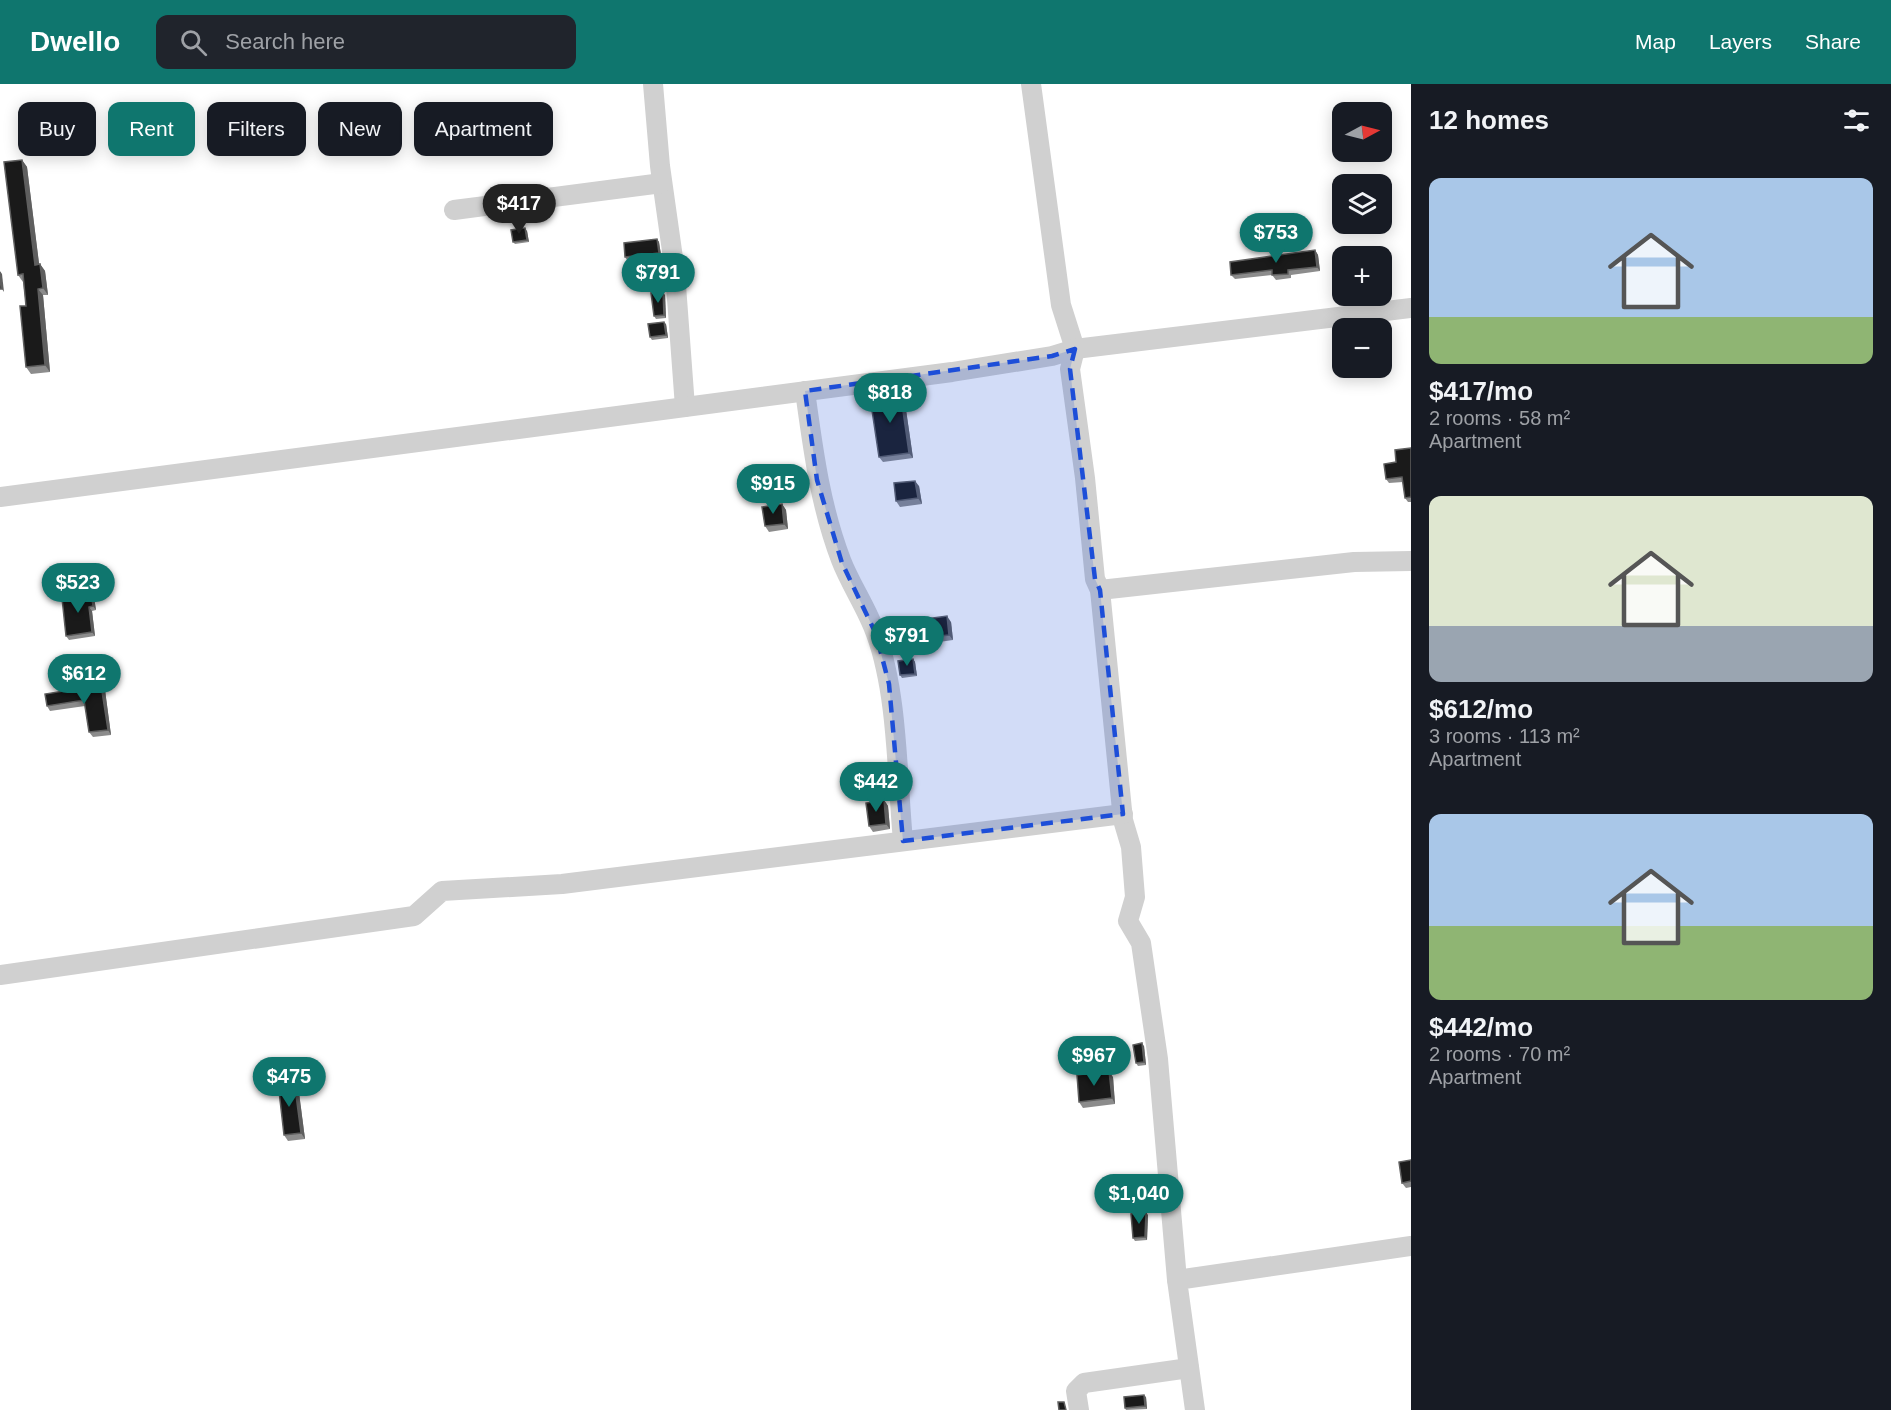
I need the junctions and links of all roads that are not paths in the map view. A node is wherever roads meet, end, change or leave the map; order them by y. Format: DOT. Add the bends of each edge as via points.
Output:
graph roads {
  1 [pos="653,84"];
  2 [pos="1031,84"];
  3 [pos="662,183"];
  4 [pos="454,210"];
  5 [pos="1411,308"];
  6 [pos="1075,349"];
  7 [pos="805,391"];
  8 [pos="685,407"];
  9 [pos="0,497"];
  10 [pos="1411,561"];
  11 [pos="1100,590"];
  12 [pos="1123,814"];
  13 [pos="903,841"];
  14 [pos="0,975"];
  15 [pos="1411,1246"];
  16 [pos="1177,1280"];
  17 [pos="1190,1368"];
  18 [pos="1078,1410"];
  19 [pos="1195,1410"];
  1 -- 3 [label="street"];
  2 -- 6 [label="street" via="1061,305"];
  3 -- 4 [label="street"];
  3 -- 8 [label="street" via="675,272"];
  5 -- 6 [label="street"];
  6 -- 7 [label="street" via="1041,358"];
  6 -- 11 [label="street" via="1070,369 1095,579"];
  7 -- 8 [label="street"];
  7 -- 13 [label="street" via="826,513 842,563 876,634 889,684"];
  8 -- 9 [label="street"];
  10 -- 11 [label="street" via="1342,563"];
  11 -- 12 [label="street"];
  12 -- 13 [label="street"];
  12 -- 16 [label="street" via="1131,846 1135,897 1128,921 1142,943 1158,1059"];
  13 -- 14 [label="street" via="562,884 442,891 414,916"];
  15 -- 16 [label="street"];
  16 -- 17 [label="street"];
  17 -- 18 [label="street" via="1084,1383 1076,1390"];
  17 -- 19 [label="street"];
}
